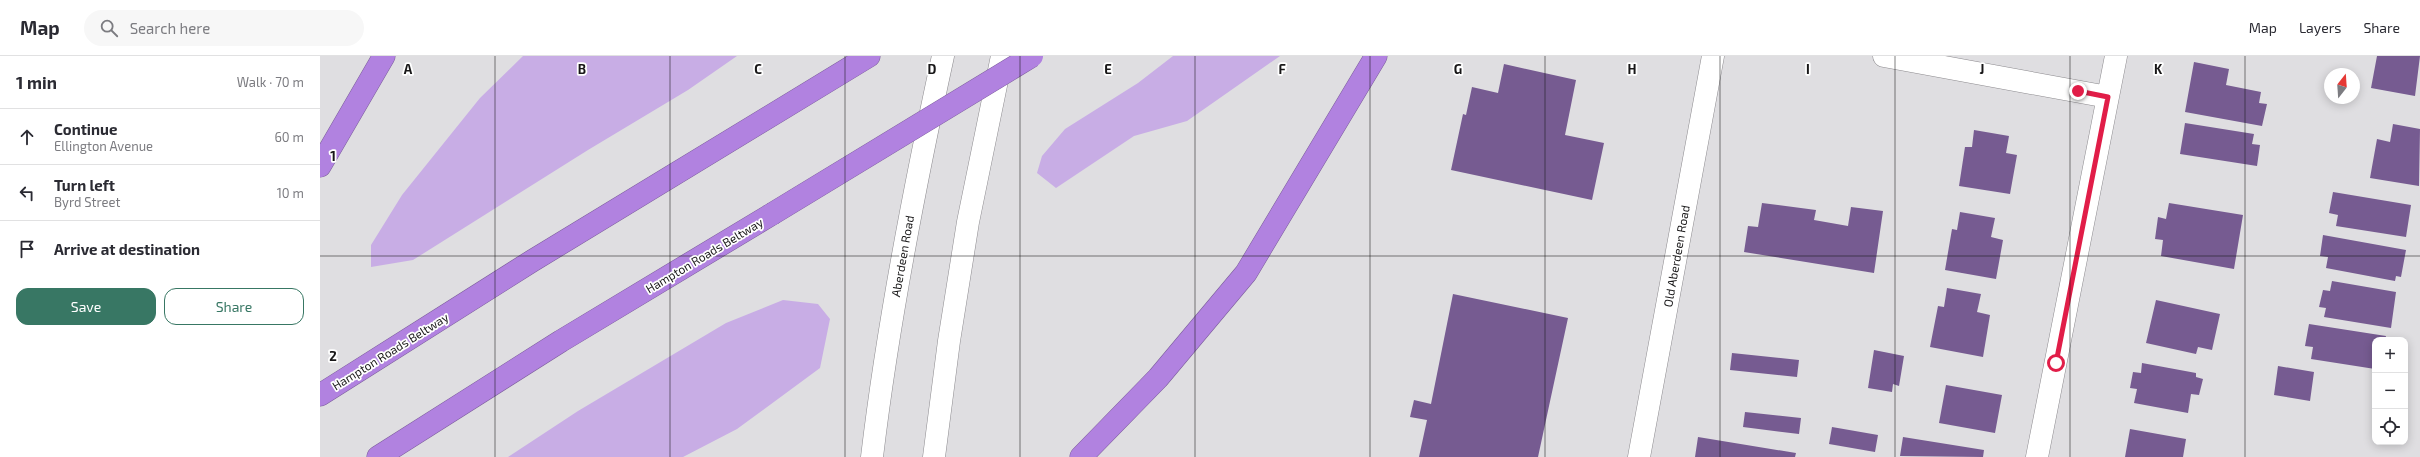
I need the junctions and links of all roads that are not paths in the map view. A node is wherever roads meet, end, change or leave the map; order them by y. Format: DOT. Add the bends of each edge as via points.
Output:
graph roads {
  1 [pos="384,56"];
  2 [pos="869,56"];
  3 [pos="943,56"];
  4 [pos="1002,56"];
  5 [pos="1032,56"];
  6 [pos="1376,56"];
  7 [pos="1713,56"];
  8 [pos="1884,56"];
  9 [pos="2116,56"];
  10 [pos="2108,97"];
  11 [pos="320,166"];
  12 [pos="320,395"];
  13 [pos="1096,440"];
  14 [pos="378,457"];
  15 [pos="872,457"];
  16 [pos="934,457"];
  17 [pos="1067,457"];
  18 [pos="1081,457"];
  19 [pos="1639,457"];
  20 [pos="2037,457"];
  1 -- 11 [label="highway"];
  2 -- 12 [label="highway, Hampton Roads Beltway" via="532,261"];
  3 -- 15 [label="street, Aberdeen Road" via="904,243"];
  4 -- 16 [label="street" via="968,222"];
  5 -- 14 [label="highway, Hampton Roads Beltway, bridge" via="561,341"];
  6 -- 13 [label="highway" via="1246,273 1158,378"];
  7 -- 19 [label="street, Old Aberdeen Road"];
  8 -- 10 [label="street"];
  9 -- 10 [label="street"];
  10 -- 20 [label="street"];
  13 -- 17 [label="highway"];
  13 -- 18 [label="highway"];
}
